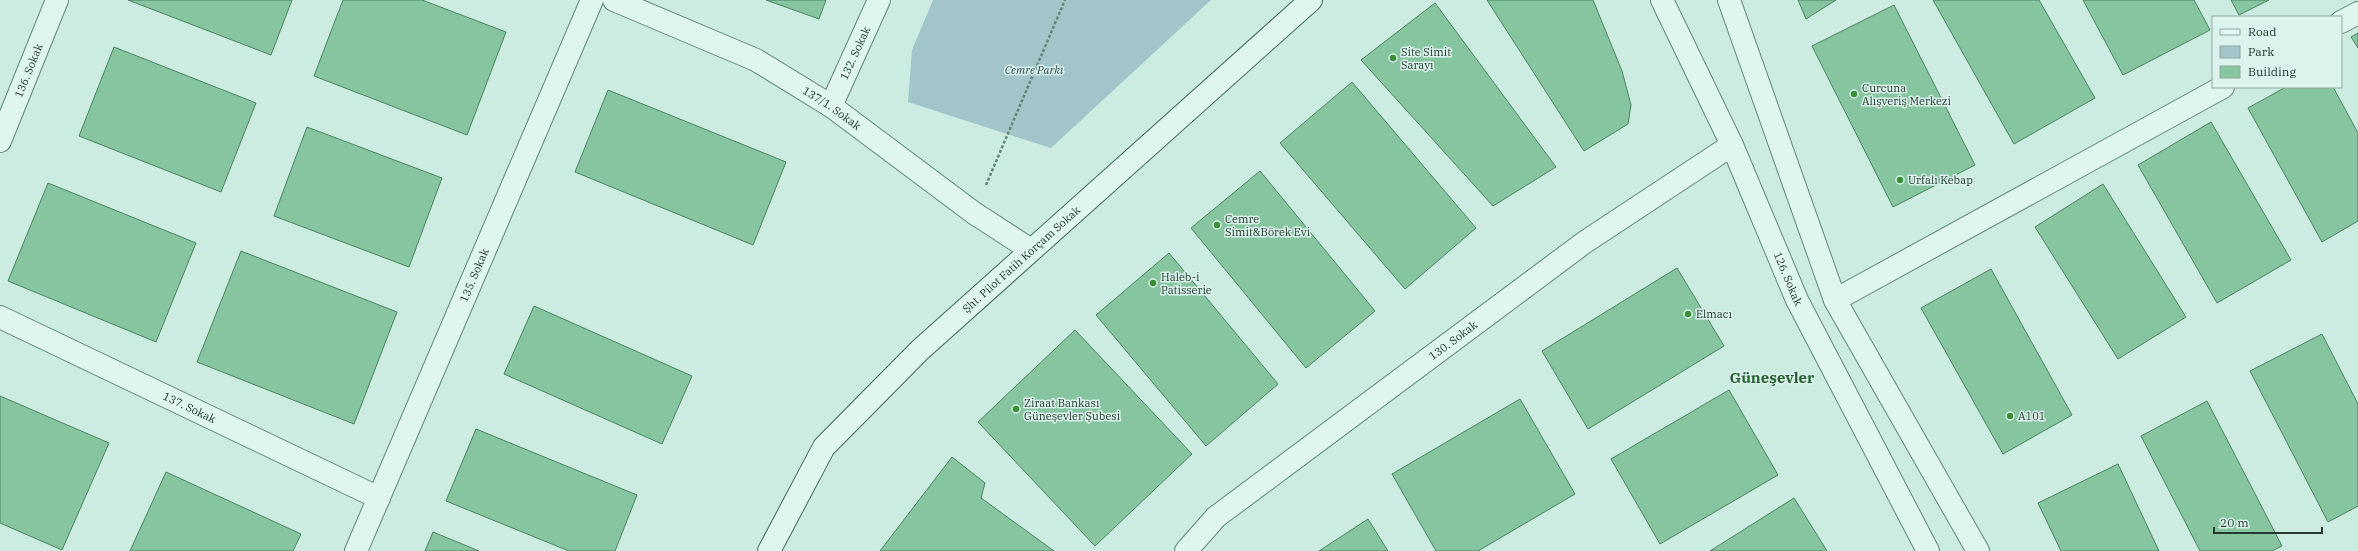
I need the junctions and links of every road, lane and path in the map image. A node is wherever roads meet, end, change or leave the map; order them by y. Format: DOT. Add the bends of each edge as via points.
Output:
graph roads {
  1 [pos="57,0"];
  2 [pos="592,0"];
  3 [pos="614,0"];
  4 [pos="879,0"];
  5 [pos="1065,0"];
  6 [pos="1312,0"];
  7 [pos="1662,0"];
  8 [pos="1729,0"];
  9 [pos="2358,13"];
  10 [pos="2342,21"];
  11 [pos="2221,88"];
  12 [pos="832,106"];
  13 [pos="0,141"];
  14 [pos="1732,145"];
  15 [pos="974,213"];
  16 [pos="1031,250"];
  17 [pos="1835,300"];
  18 [pos="0,317"];
  19 [pos="379,498"];
  20 [pos="356,551"];
  21 [pos="769,551"];
  22 [pos="1186,551"];
  23 [pos="1928,551"];
  24 [pos="1978,551"];
  1 -- 13 [label="street, 136. Sokak"];
  2 -- 19 [label="street, 135. Sokak"];
  3 -- 12 [label="street, 137/1. Sokak" via="756,60"];
  4 -- 12 [label="street, 132. Sokak"];
  5 -- 15 [label="path"];
  6 -- 16 [label="street, Şht. Pilot Fatih Korçam Sokak"];
  7 -- 14 [label="street, 126. Sokak"];
  8 -- 17 [label="street"];
  9 -- 10 [label="street"];
  11 -- 17 [label="street"];
  12 -- 15 [label="street, 137/1. Sokak"];
  14 -- 22 [label="street, 130. Sokak" via="1579,247 1216,517"];
  14 -- 23 [label="street, 126. Sokak" via="1797,300"];
  15 -- 16 [label="street, 137/1. Sokak"];
  16 -- 21 [label="street, Şht. Pilot Fatih Korçam Sokak" via="920,350 824,447"];
  17 -- 24 [label="street"];
  18 -- 19 [label="street, 137. Sokak"];
  19 -- 20 [label="street, 135. Sokak"];
}
